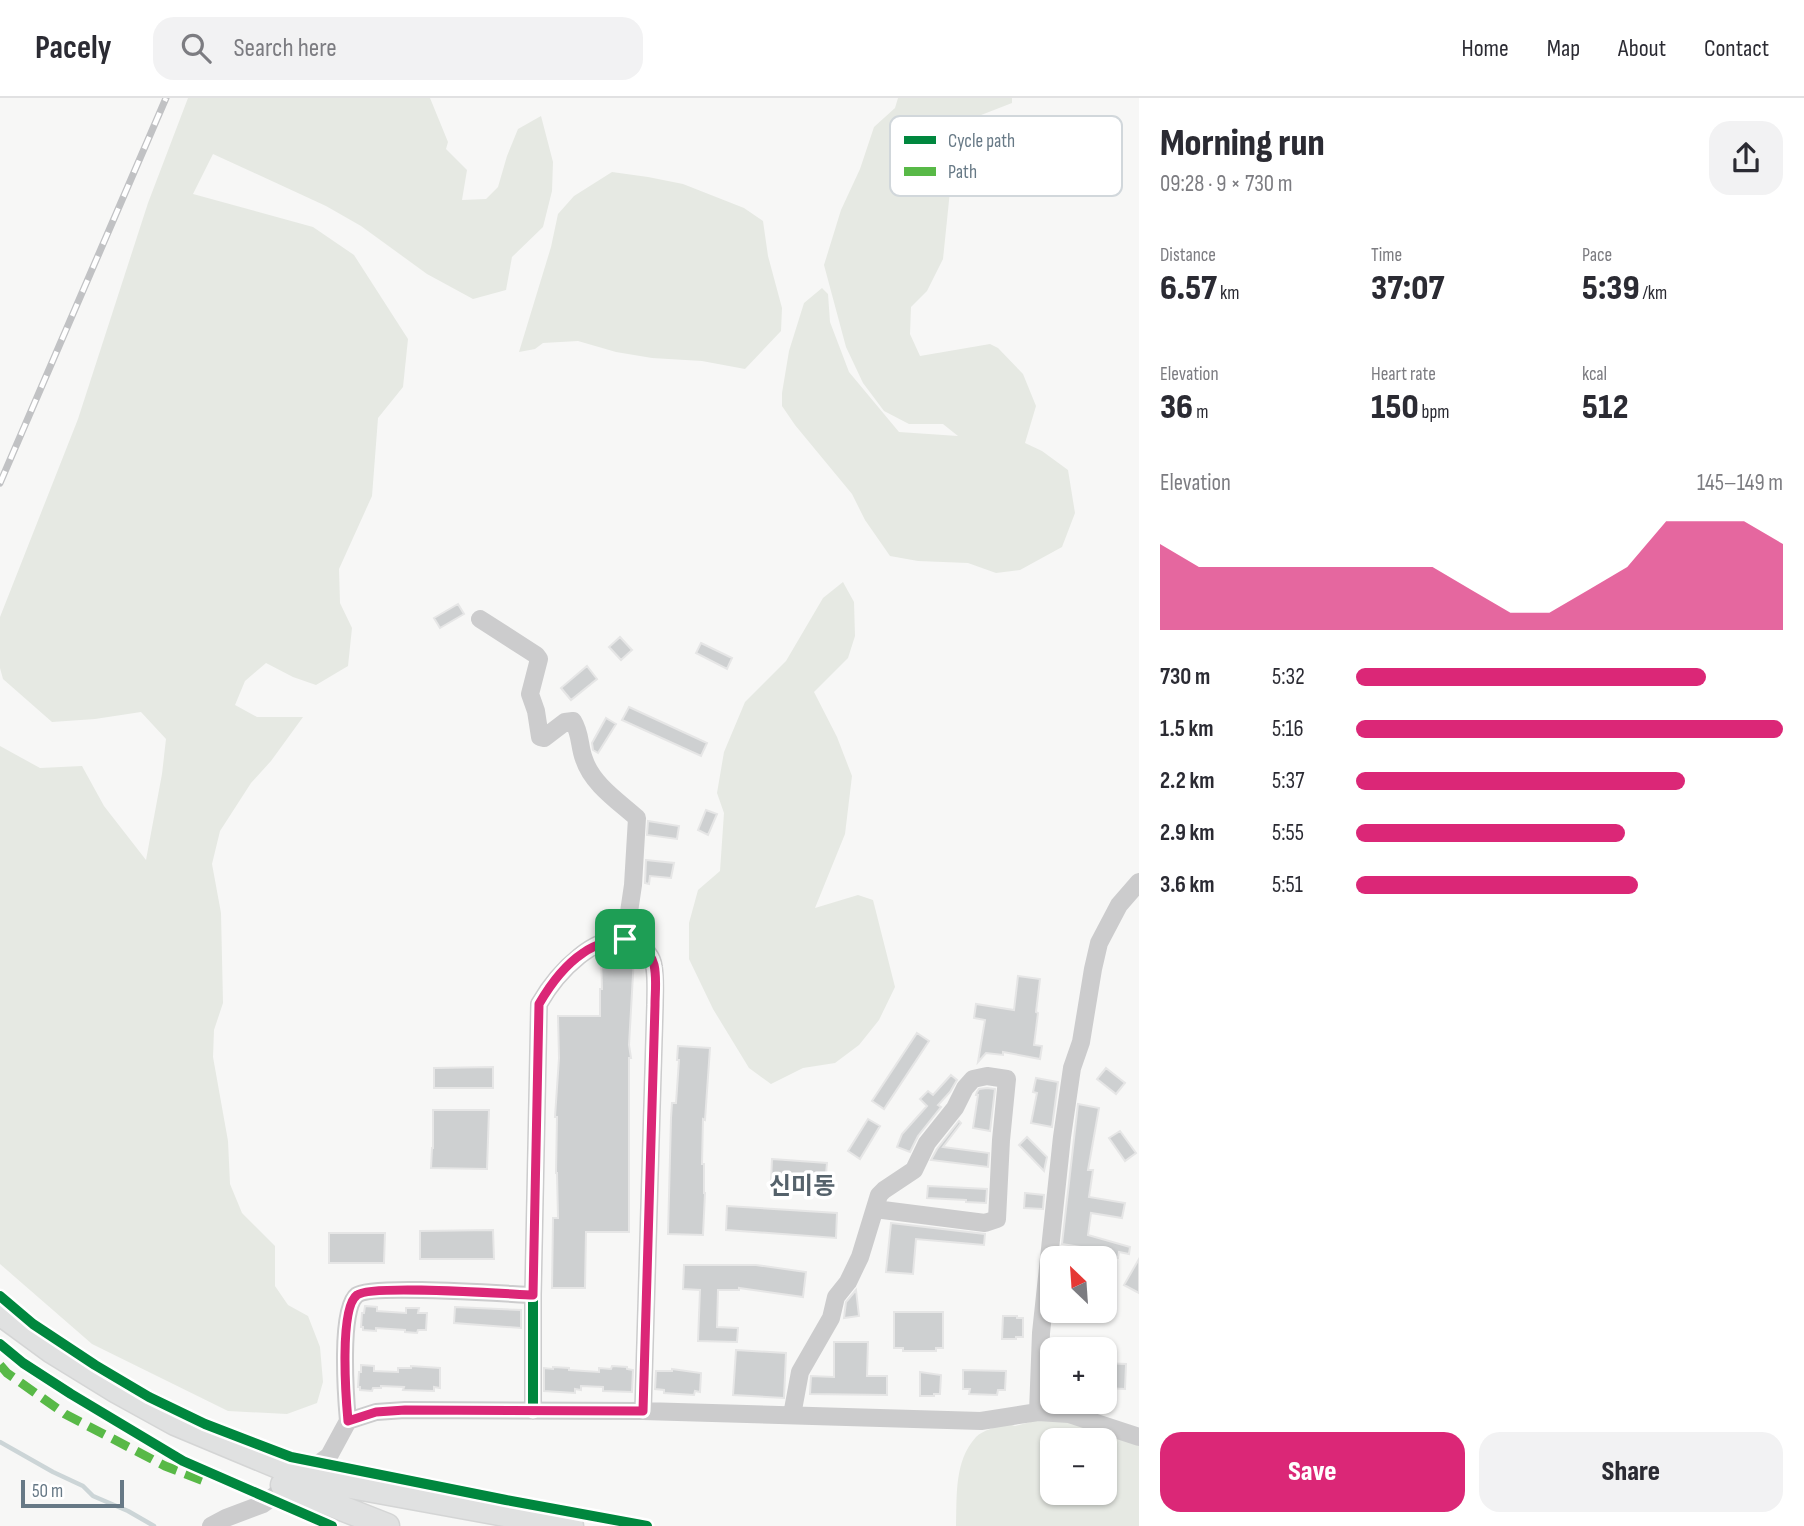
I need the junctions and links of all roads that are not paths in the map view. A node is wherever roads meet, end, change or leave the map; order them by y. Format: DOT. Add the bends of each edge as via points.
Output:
graph roads {
  1 [pos="480,619"];
  2 [pos="1139,882"];
  3 [pos="625,939"];
  4 [pos="875,1209"];
  5 [pos="533,1295"];
  6 [pos="0,1313"];
  7 [pos="0,1333"];
  8 [pos="533,1411"];
  9 [pos="643,1411"];
  10 [pos="1038,1412"];
  11 [pos="792,1415"];
  12 [pos="348,1421"];
  13 [pos="1139,1437"];
  14 [pos="294,1481"];
  15 [pos="394,1494"];
  16 [pos="387,1524"];
  17 [pos="211,1526"];
  18 [pos="486,1526"];
  19 [pos="571,1526"];
  1 -- 3 [label="street" via="539,659 530,694 540,737 573,721 588,770 637,818"];
  2 -- 10 [label="street" via="1119,905 1099,943 1082,1042 1072,1068 1041,1333"];
  3 -- 5 [label="street" via="582,953 539,1004"];
  3 -- 9 [label="street" via="646,950 654,965"];
  4 -- 4 [label="street" via="985,1223 997,1219 1007,1079 973,1079 927,1143 914,1170 884,1190"];
  4 -- 11 [label="street" via="860,1257 800,1372"];
  5 -- 8 [label="street"];
  5 -- 12 [label="street" via="389,1289 355,1296 346,1326"];
  6 -- 14 [label="highway" via="117,1391"];
  7 -- 14 [label="highway" via="106,1402 177,1441"];
  8 -- 9 [label="street"];
  8 -- 12 [label="street" via="405,1410 376,1412"];
  9 -- 11 [label="street"];
  10 -- 11 [label="street" via="981,1421"];
  10 -- 13 [label="street" via="1069,1414"];
  12 -- 14 [label="street" via="329,1456"];
  14 -- 15 [label="highway" via="307,1479"];
  14 -- 16 [label="highway"];
  14 -- 17 [label="street" via="263,1504"];
  15 -- 18 [label="highway"];
  15 -- 19 [label="highway"];
}
